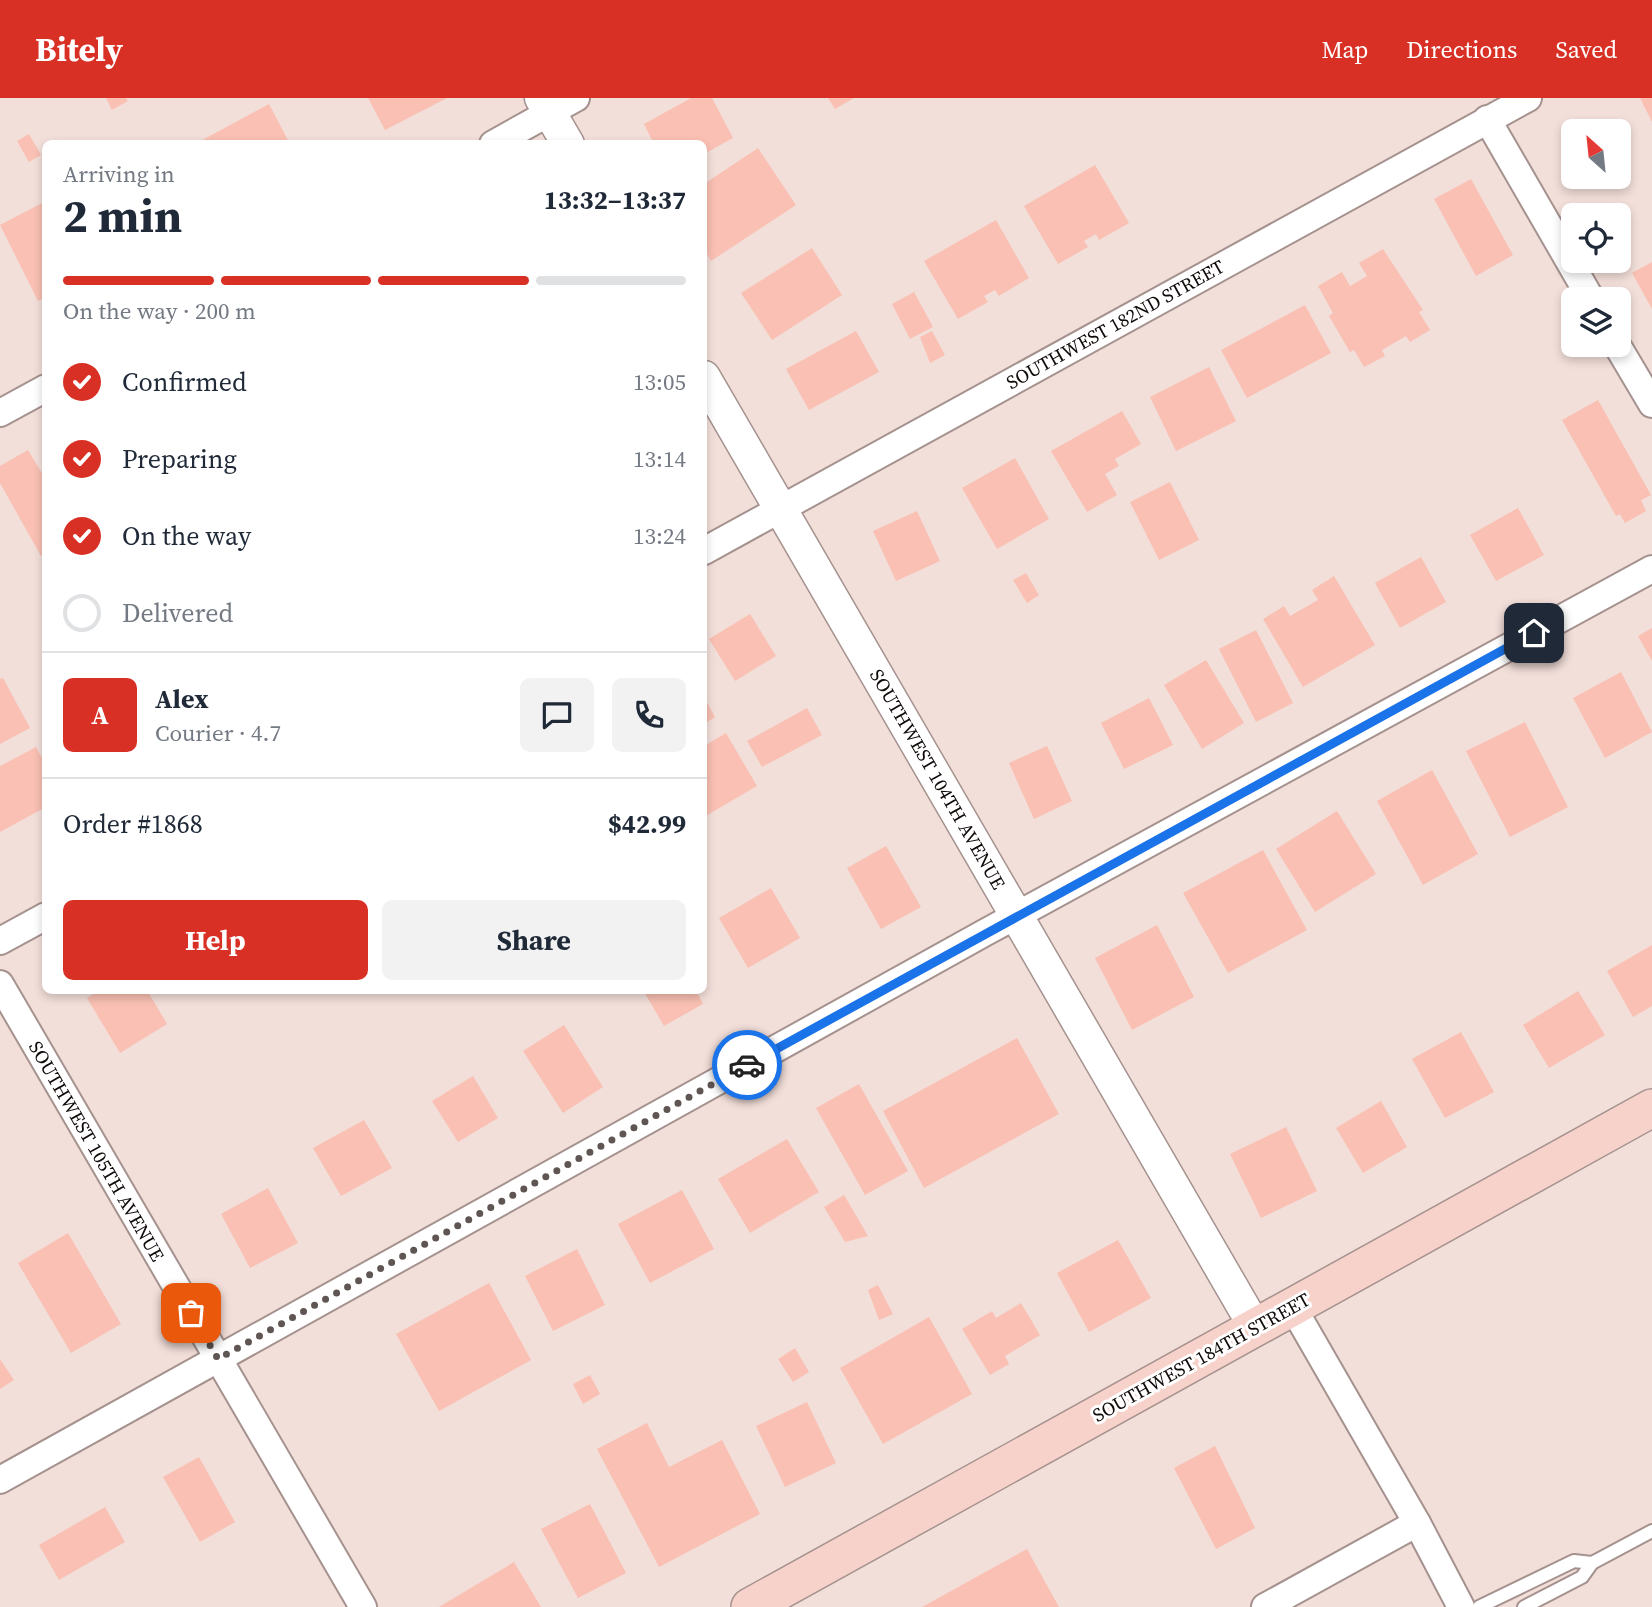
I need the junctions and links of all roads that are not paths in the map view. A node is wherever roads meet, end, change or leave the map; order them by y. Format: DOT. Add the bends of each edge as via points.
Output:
graph roads {
  1 [pos="1528,98"];
  2 [pos="556,103"];
  3 [pos="1487,119"];
  4 [pos="499,140"];
  5 [pos="567,140"];
  6 [pos="1584,287"];
  7 [pos="1624,357"];
  8 [pos="707,382"];
  9 [pos="42,390"];
  10 [pos="1652,404"];
  11 [pos="0,413"];
  12 [pos="780,509"];
  13 [pos="707,549"];
  14 [pos="1652,569"];
  15 [pos="1017,915"];
  16 [pos="42,918"];
  17 [pos="0,941"];
  18 [pos="0,985"];
  19 [pos="1652,1108"];
  20 [pos="1292,1306"];
  21 [pos="1255,1327"];
  22 [pos="218,1359"];
  23 [pos="0,1480"];
  24 [pos="1417,1523"];
  25 [pos="1652,1531"];
  26 [pos="1592,1563"];
  27 [pos="363,1607"];
  28 [pos="750,1607"];
  29 [pos="1265,1607"];
  30 [pos="1461,1607"];
  31 [pos="1479,1607"];
  32 [pos="1524,1607"];
  1 -- 3 [label="street, SOUTHWEST 182ND STREET"];
  2 -- 4 [label="street"];
  2 -- 5 [label="street"];
  3 -- 6 [label="street"];
  3 -- 12 [label="street, SOUTHWEST 182ND STREET"];
  7 -- 10 [label="street"];
  8 -- 12 [label="street, SOUTHWEST 104TH AVENUE"];
  9 -- 11 [label="street"];
  12 -- 13 [label="street, SOUTHWEST 182ND STREET"];
  12 -- 15 [label="street, SOUTHWEST 104TH AVENUE"];
  14 -- 15 [label="street"];
  15 -- 21 [label="street, SOUTHWEST 104TH AVENUE"];
  15 -- 22 [label="street"];
  16 -- 17 [label="street"];
  18 -- 22 [label="street, SOUTHWEST 105TH AVENUE"];
  19 -- 20 [label="main road, SOUTHWEST 184TH STREET"];
  20 -- 21 [label="main road, SOUTHWEST 184TH STREET"];
  20 -- 24 [label="street"];
  21 -- 28 [label="main road, SOUTHWEST 184TH STREET"];
  22 -- 23 [label="street"];
  22 -- 27 [label="street, SOUTHWEST 105TH AVENUE"];
  24 -- 29 [label="street"];
  24 -- 30 [label="street"];
  25 -- 26 [label="lane"];
  26 -- 31 [label="lane" via="1574,1561"];
  26 -- 32 [label="lane" via="1582,1577"];
}
